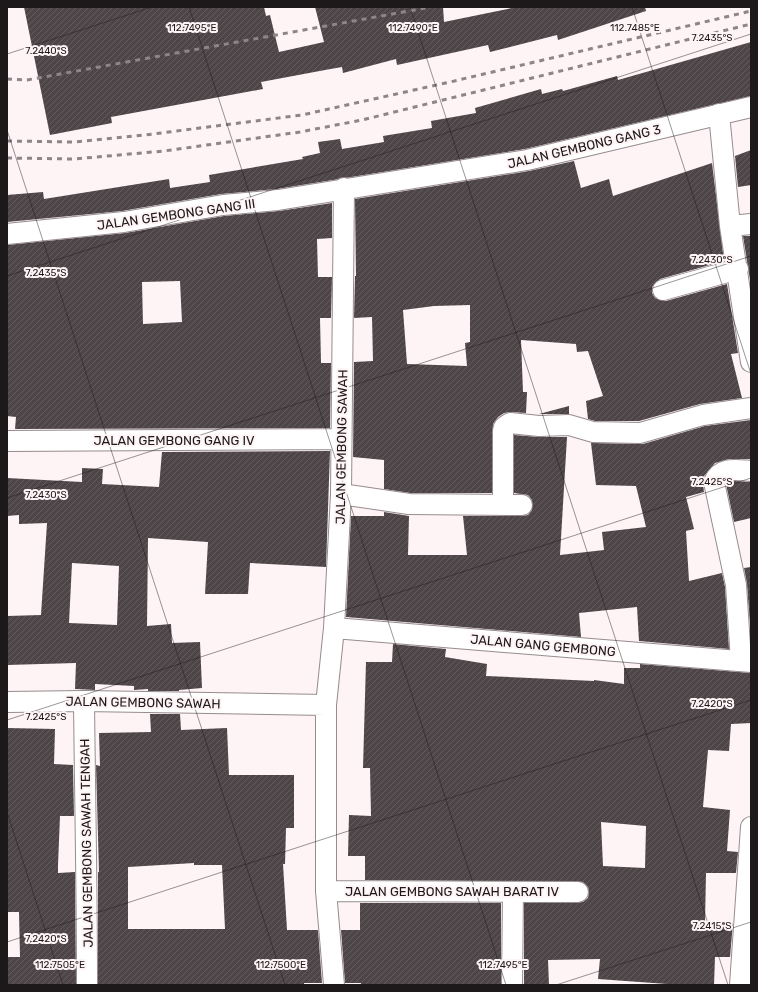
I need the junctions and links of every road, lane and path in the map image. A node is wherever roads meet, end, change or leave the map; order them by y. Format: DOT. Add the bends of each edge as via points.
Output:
graph roads {
  1 [pos="751,106"];
  2 [pos="719,114"];
  3 [pos="344,188"];
  4 [pos="751,224"];
  5 [pos="730,226"];
  6 [pos="7,234"];
  7 [pos="738,269"];
  8 [pos="663,290"];
  9 [pos="748,323"];
  10 [pos="751,362"];
  11 [pos="751,408"];
  12 [pos="341,439"];
  13 [pos="7,441"];
  14 [pos="751,471"];
  15 [pos="341,494"];
  16 [pos="334,628"];
  17 [pos="746,661"];
  18 [pos="84,700"];
  19 [pos="7,702"];
  20 [pos="326,705"];
  21 [pos="751,827"];
  22 [pos="326,891"];
  23 [pos="513,892"];
  24 [pos="578,892"];
  25 [pos="749,894"];
  26 [pos="87,985"];
  27 [pos="334,985"];
  28 [pos="512,985"];
  29 [pos="740,985"];
  1 -- 2 [label="street, JALAN GEMBONG GANG 3"];
  2 -- 3 [label="street, JALAN GEMBONG GANG 3" via="540,158"];
  2 -- 5 [label="street"];
  3 -- 6 [label="street, JALAN GEMBONG GANG III" via="124,222"];
  3 -- 12 [label="street, JALAN GEMBONG SAWAH"];
  4 -- 5 [label="street"];
  5 -- 7 [label="street"];
  7 -- 8 [label="street"];
  7 -- 9 [label="street"];
  9 -- 10 [label="street"];
  11 -- 15 [label="street" via="703,415 640,433 593,432 569,425 539,426 510,423 503,431 512,504 409,504"];
  12 -- 13 [label="street, JALAN GEMBONG GANG IV"];
  12 -- 15 [label="street, JALAN GEMBONG SAWAH"];
  14 -- 17 [label="street" via="726,470 718,474 714,482 736,585"];
  15 -- 16 [label="street, JALAN GEMBONG SAWAH"];
  16 -- 17 [label="street, JALAN GANG GEMBONG"];
  16 -- 20 [label="street, JALAN GEMBONG SAWAH"];
  18 -- 19 [label="street, JALAN GEMBONG SAWAH"];
  18 -- 20 [label="street, JALAN GEMBONG SAWAH"];
  18 -- 26 [label="street, JALAN GEMBONG SAWAH TENGAH" via="85,835 88,870"];
  20 -- 22 [label="street, JALAN GEMBONG SAWAH"];
  21 -- 25 [label="street"];
  22 -- 23 [label="street, JALAN GEMBONG SAWAH BARAT IV"];
  22 -- 27 [label="street, JALAN GEMBONG SAWAH"];
  23 -- 24 [label="street, JALAN GEMBONG SAWAH BARAT IV"];
  23 -- 28 [label="street"];
  25 -- 29 [label="street"];
}
